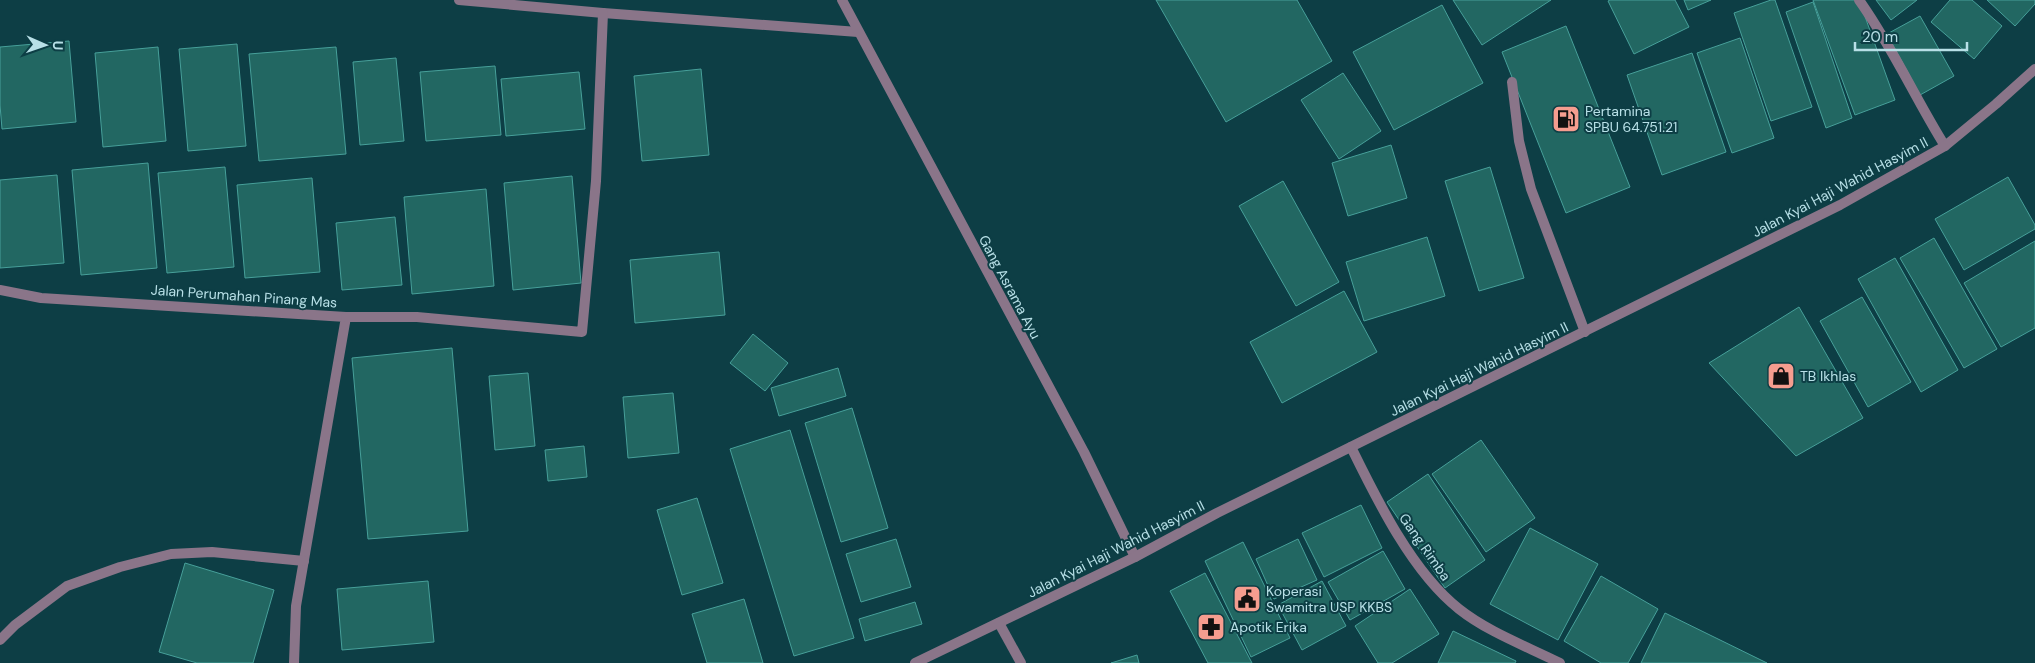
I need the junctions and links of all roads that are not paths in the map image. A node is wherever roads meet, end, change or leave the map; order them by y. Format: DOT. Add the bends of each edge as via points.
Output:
graph roads {
  1 [pos="459,0"];
  2 [pos="842,0"];
  3 [pos="1859,0"];
  4 [pos="603,13"];
  5 [pos="858,32"];
  6 [pos="2035,69"];
  7 [pos="1512,82"];
  8 [pos="1945,146"];
  9 [pos="0,290"];
  10 [pos="346,316"];
  11 [pos="1585,332"];
  12 [pos="1352,447"];
  13 [pos="1135,557"];
  14 [pos="304,561"];
  15 [pos="999,623"];
  16 [pos="0,640"];
  17 [pos="294,663"];
  18 [pos="915,663"];
  19 [pos="1021,663"];
  20 [pos="1560,663"];
  1 -- 4 [label="street"];
  2 -- 5 [label="street, Gang Asrama Ayu"];
  3 -- 8 [label="street" via="1876,23 1922,111"];
  4 -- 5 [label="street"];
  4 -- 10 [label="street" via="596,181 582,332 417,317"];
  5 -- 13 [label="street, Gang Asrama Ayu" via="1084,452"];
  6 -- 8 [label="street, Jalan Kyai Haji Wahid Hasyim II"];
  7 -- 11 [label="street" via="1519,141 1532,189"];
  8 -- 11 [label="street, Jalan Kyai Haji Wahid Hasyim II" via="1840,205"];
  9 -- 10 [label="street, Jalan Perumahan Pinang Mas" via="40,298"];
  10 -- 14 [label="street, Jalan Perumahan Pinang Mas"];
  11 -- 12 [label="street, Jalan Kyai Haji Wahid Hasyim II"];
  12 -- 13 [label="street, Jalan Kyai Haji Wahid Hasyim II"];
  12 -- 20 [label="street, Gang Rimba" via="1378,503 1439,592 1460,610 1492,629"];
  13 -- 15 [label="street, Jalan Kyai Haji Wahid Hasyim II"];
  14 -- 16 [label="street" via="212,552 171,554 67,586"];
  14 -- 17 [label="street, Jalan Perumahan Pinang Mas" via="296,606"];
  15 -- 18 [label="street, Jalan Kyai Haji Wahid Hasyim II"];
  15 -- 19 [label="street"];
}
